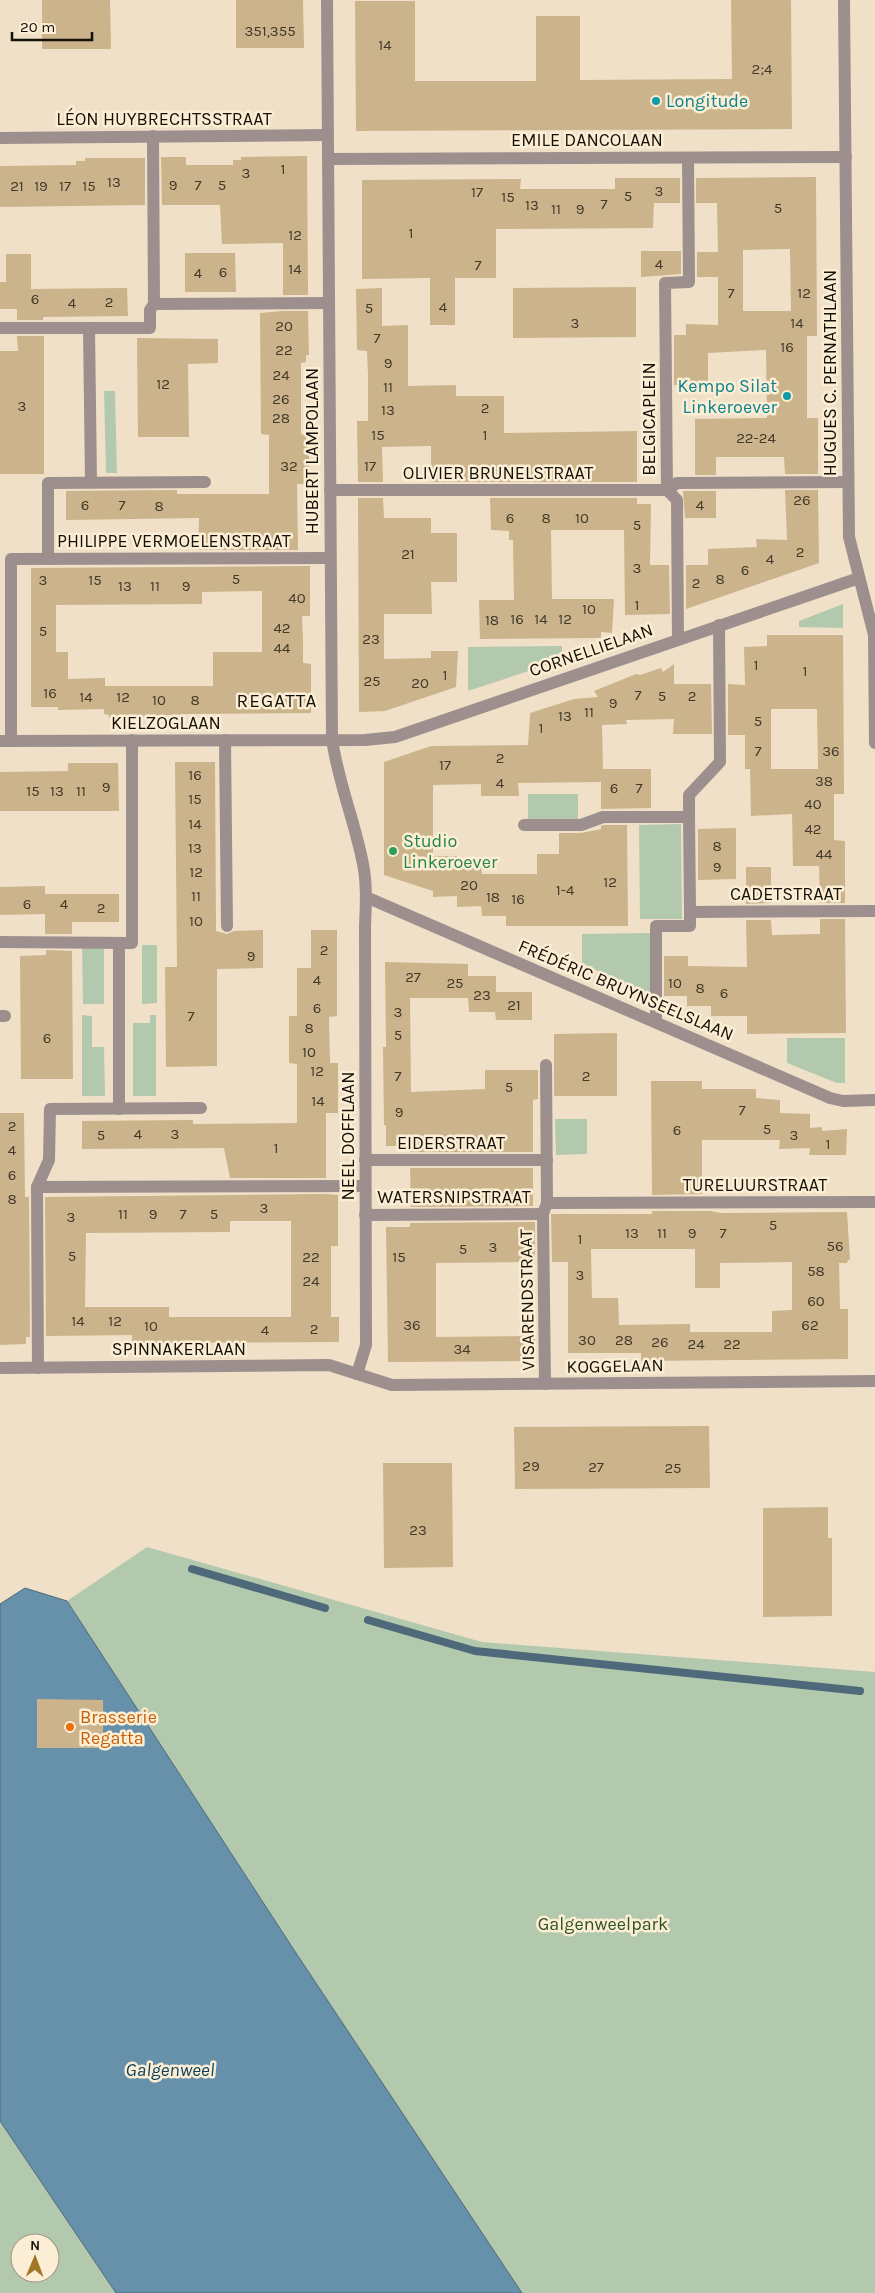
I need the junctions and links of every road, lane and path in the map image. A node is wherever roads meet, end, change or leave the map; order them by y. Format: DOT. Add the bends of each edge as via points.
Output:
graph roads {
  1 [pos="327,0"];
  2 [pos="844,0"];
  3 [pos="328,135"];
  4 [pos="153,136"];
  5 [pos="0,138"];
  6 [pos="846,157"];
  7 [pos="328,158"];
  8 [pos="688,158"];
  9 [pos="329,303"];
  10 [pos="154,304"];
  11 [pos="0,328"];
  12 [pos="89,328"];
  13 [pos="91,482"];
  14 [pos="205,482"];
  15 [pos="848,482"];
  16 [pos="330,490"];
  17 [pos="667,490"];
  18 [pos="330,558"];
  19 [pos="48,559"];
  20 [pos="859,578"];
  21 [pos="719,625"];
  22 [pos="678,639"];
  23 [pos="132,740"];
  24 [pos="226,740"];
  25 [pos="332,740"];
  26 [pos="6,741"];
  27 [pos="875,743"];
  28 [pos="689,812"];
  29 [pos="524,825"];
  30 [pos="366,897"];
  31 [pos="875,911"];
  32 [pos="694,912"];
  33 [pos="227,926"];
  34 [pos="0,942"];
  35 [pos="119,943"];
  36 [pos="656,1022"];
  37 [pos="546,1065"];
  38 [pos="875,1100"];
  39 [pos="200,1108"];
  40 [pos="119,1109"];
  41 [pos="365,1160"];
  42 [pos="543,1160"];
  43 [pos="365,1186"];
  44 [pos="37,1187"];
  45 [pos="875,1202"];
  46 [pos="545,1209"];
  47 [pos="365,1215"];
  48 [pos="0,1368"];
  49 [pos="38,1368"];
  50 [pos="357,1374"];
  51 [pos="875,1381"];
  52 [pos="545,1384"];
  1 -- 3 [label="street, HUBERT LAMPOLAAN"];
  2 -- 6 [label="street, HUGUES C. PERNATHLAAN"];
  3 -- 4 [label="street, LÉON HUYBRECHTSSTRAAT"];
  3 -- 7 [label="street, HUBERT LAMPOLAAN"];
  4 -- 5 [label="street, LÉON HUYBRECHTSSTRAAT"];
  4 -- 10 [label="street"];
  6 -- 8 [label="street, EMILE DANCOLAAN"];
  6 -- 15 [label="street, HUGUES C. PERNATHLAAN"];
  7 -- 8 [label="street, EMILE DANCOLAAN"];
  7 -- 9 [label="street, HUBERT LAMPOLAAN"];
  8 -- 17 [label="street, BELGICAPLEIN" via="689,282 665,283"];
  9 -- 10 [label="street"];
  9 -- 16 [label="street, HUBERT LAMPOLAAN"];
  10 -- 12 [label="street" via="150,310 150,328"];
  11 -- 12 [label="street"];
  12 -- 13 [label="street"];
  13 -- 14 [label="street"];
  13 -- 19 [label="street" via="48,483"];
  15 -- 17 [label="street, OLIVIER BRUNELSTRAAT" via="677,483"];
  15 -- 20 [label="street, HUGUES C. PERNATHLAAN" via="849,537"];
  16 -- 17 [label="street, OLIVIER BRUNELSTRAAT"];
  16 -- 18 [label="street, HUBERT LAMPOLAAN"];
  17 -- 22 [label="street" via="677,500"];
  18 -- 19 [label="street, PHILIPPE VERMOELENSTRAAT"];
  18 -- 25 [label="street, HUBERT LAMPOLAAN"];
  19 -- 26 [label="street, PHILIPPE VERMOELENSTRAAT" via="11,559"];
  20 -- 21 [label="street, CORNELLIELAAN"];
  20 -- 27 [label="street, HUGUES C. PERNATHLAAN" via="874,635"];
  21 -- 22 [label="street, CORNELLIELAAN"];
  21 -- 28 [label="street" via="720,762 689,795"];
  22 -- 25 [label="street, CORNELLIELAAN" via="396,736"];
  23 -- 24 [label="street, KIELZOGLAAN"];
  23 -- 26 [label="street, KIELZOGLAAN"];
  23 -- 35 [label="street" via="132,943"];
  24 -- 25 [label="street, KIELZOGLAAN"];
  24 -- 33 [label="street"];
  25 -- 30 [label="street, HUBERT LAMPOLAAN" via="336,769 363,864"];
  28 -- 29 [label="street" via="603,817 581,825"];
  28 -- 32 [label="street"];
  30 -- 36 [label="street, FRÉDÉRIC BRUYNSEELSLAAN"];
  30 -- 41 [label="street, NEEL DOFFLAAN"];
  31 -- 32 [label="street, CADETSTRAAT"];
  32 -- 36 [label="street" via="690,926 656,926"];
  34 -- 35 [label="street"];
  35 -- 40 [label="street"];
  36 -- 38 [label="street, FRÉDÉRIC BRUYNSEELSLAAN" via="830,1098"];
  37 -- 42 [label="street, VISARENDSTRAAT"];
  39 -- 40 [label="street"];
  40 -- 44 [label="street" via="50,1109 49,1160"];
  41 -- 42 [label="street, EIDERSTRAAT"];
  41 -- 43 [label="street, NEEL DOFFLAAN"];
  42 -- 46 [label="street, VISARENDSTRAAT"];
  43 -- 44 [label="street"];
  43 -- 47 [label="street, NEEL DOFFLAAN"];
  44 -- 49 [label="street"];
  45 -- 46 [label="street, TURELUURSTRAAT" via="636,1203"];
  46 -- 47 [label="street, WATERSNIPSTRAAT"];
  46 -- 52 [label="street, VISARENDSTRAAT"];
  47 -- 50 [label="street, NEEL DOFFLAAN" via="366,1345"];
  48 -- 49 [label="street, SPINNAKERLAAN"];
  49 -- 50 [label="street, SPINNAKERLAAN" via="329,1365"];
  50 -- 52 [label="street, KOGGELAAN" via="392,1385"];
  51 -- 52 [label="street, KOGGELAAN"];
}
